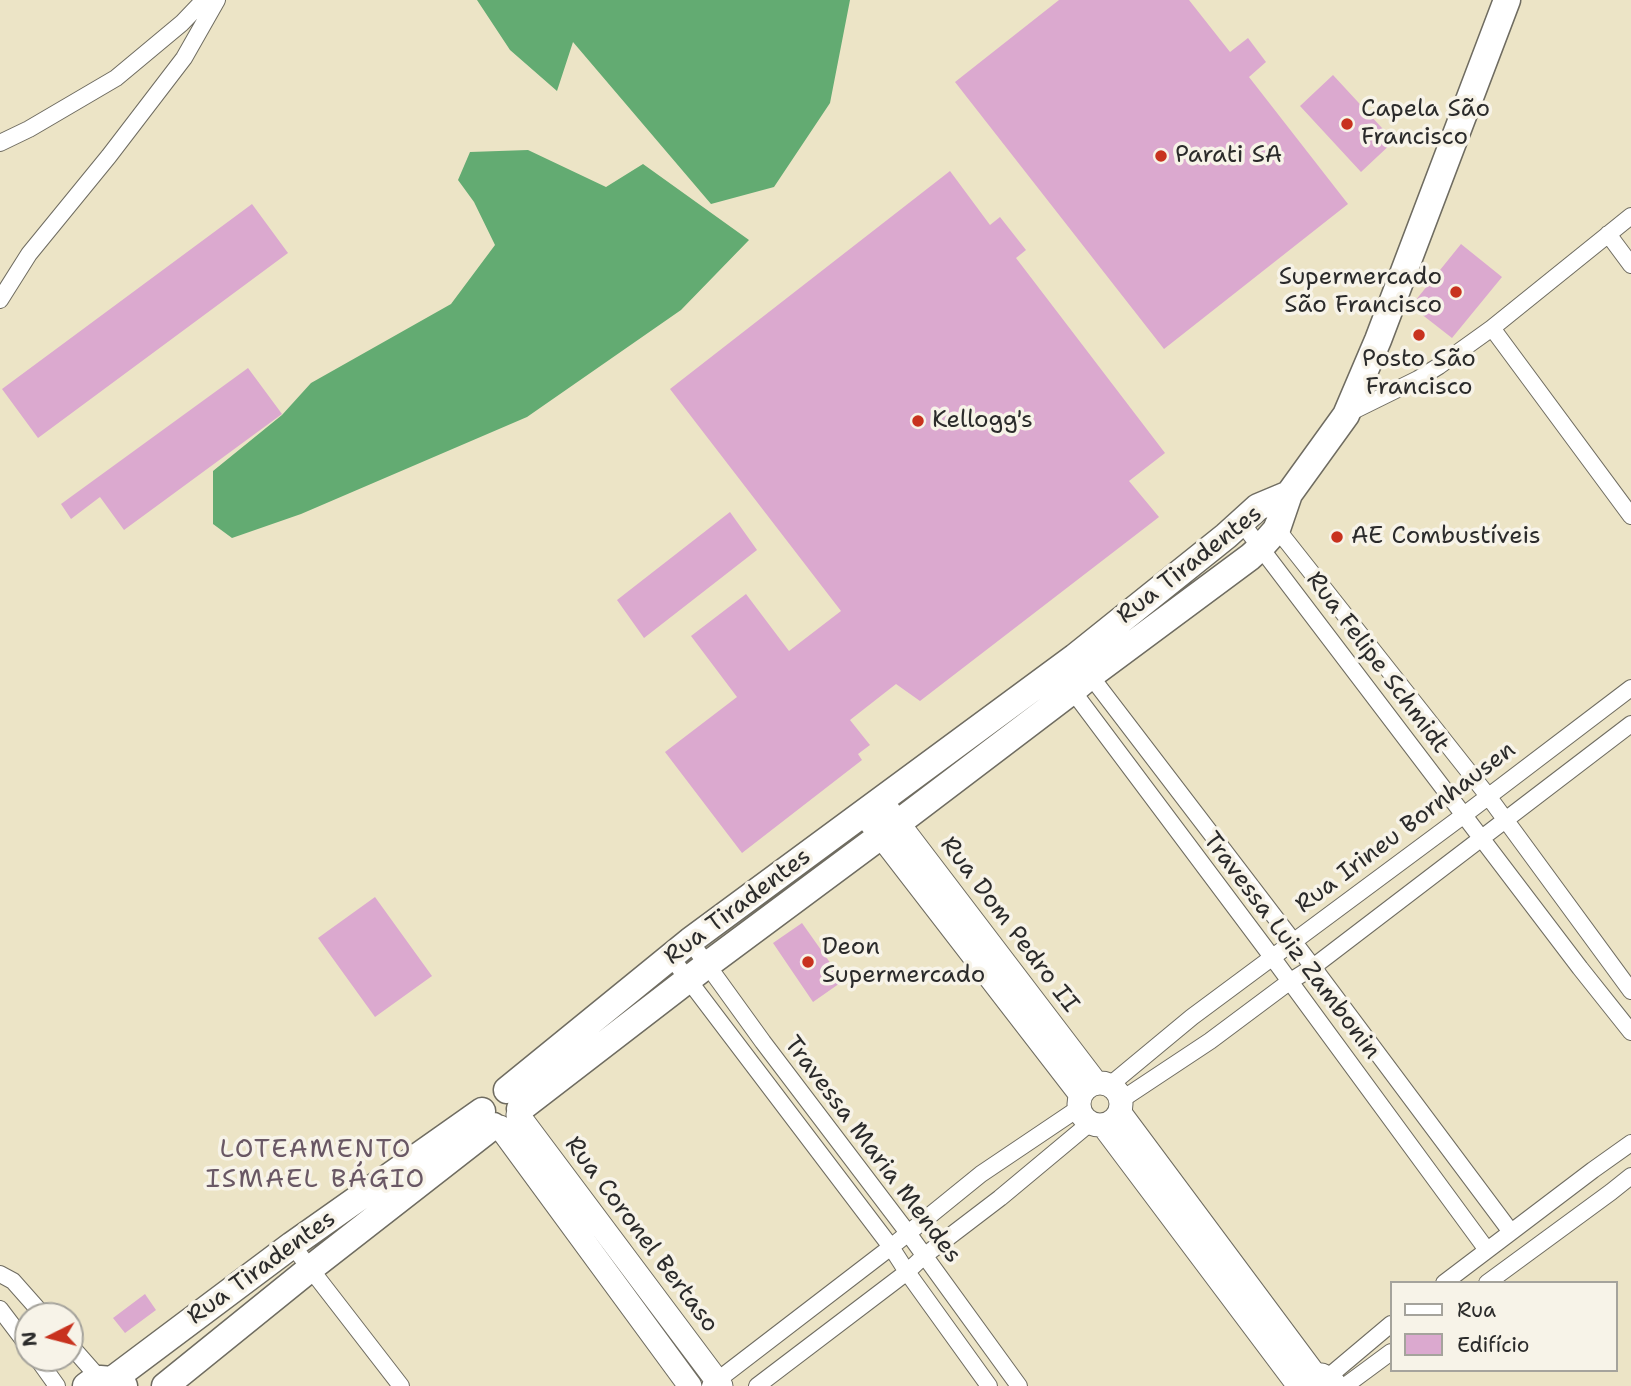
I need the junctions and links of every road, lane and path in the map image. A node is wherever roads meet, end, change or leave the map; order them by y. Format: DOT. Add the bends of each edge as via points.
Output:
graph roads {
  1 [pos="204,0"];
  2 [pos="217,0"];
  3 [pos="1507,0"];
  4 [pos="0,143"];
  5 [pos="1631,216"];
  6 [pos="1608,234"];
  7 [pos="1631,265"];
  8 [pos="0,300"];
  9 [pos="1492,328"];
  10 [pos="1346,415"];
  11 [pos="1289,494"];
  12 [pos="1250,514"];
  13 [pos="1631,516"];
  14 [pos="1269,538"];
  15 [pos="1074,673"];
  16 [pos="1631,688"];
  17 [pos="1608,705"];
  18 [pos="1425,718"];
  19 [pos="1629,730"];
  20 [pos="1403,736"];
  21 [pos="1163,771"];
  22 [pos="1142,785"];
  23 [pos="1488,796"];
  24 [pos="871,806"];
  25 [pos="1465,815"];
  26 [pos="1506,820"];
  27 [pos="889,830"];
  28 [pos="1482,838"];
  29 [pos="1363,889"];
  30 [pos="1382,914"];
  31 [pos="1293,941"];
  32 [pos="681,949"];
  33 [pos="1602,951"];
  34 [pos="1272,957"];
  35 [pos="1313,967"];
  36 [pos="1580,968"];
  37 [pos="698,973"];
  38 [pos="1289,982"];
  39 [pos="1631,991"];
  40 [pos="1192,1017"];
  41 [pos="1631,1032"];
  42 [pos="1210,1041"];
  43 [pos="763,1042"];
  44 [pos="747,1058"];
  45 [pos="1100,1104"];
  46 [pos="503,1113"];
  47 [pos="1433,1127"];
  48 [pos="1631,1143"];
  49 [pos="1410,1146"];
  50 [pos="1593,1170"];
  51 [pos="981,1174"];
  52 [pos="1631,1176"];
  53 [pos="1611,1192"];
  54 [pos="1000,1198"];
  55 [pos="1511,1232"];
  56 [pos="908,1233"];
  57 [pos="292,1245"];
  58 [pos="891,1247"];
  59 [pos="617,1248"];
  60 [pos="1487,1250"];
  61 [pos="923,1256"];
  62 [pos="599,1262"];
  63 [pos="311,1268"];
  64 [pos="907,1272"];
  65 [pos="6,1277"];
  66 [pos="1447,1281"];
  67 [pos="1490,1281"];
  68 [pos="30,1302"];
  69 [pos="0,1309"];
  70 [pos="1390,1325"];
  71 [pos="14,1328"];
  72 [pos="166,1339"];
  73 [pos="1390,1352"];
  74 [pos="84,1360"];
  75 [pos="191,1365"];
  76 [pos="106,1383"];
  77 [pos="1320,1383"];
  78 [pos="716,1384"];
  79 [pos="165,1386"];
  80 [pos="401,1386"];
  81 [pos="690,1386"];
  82 [pos="757,1386"];
  83 [pos="989,1386"];
  84 [pos="1019,1386"];
  1 -- 4 [label="street" via="116,78"];
  2 -- 8 [label="street" via="184,58 29,254"];
  3 -- 10 [label="main road"];
  5 -- 6 [label="street"];
  6 -- 7 [label="street"];
  6 -- 9 [label="street"];
  9 -- 10 [label="street" via="1418,379"];
  9 -- 13 [label="street"];
  10 -- 11 [label="main road"];
  11 -- 12 [label="main road, Rua Tiradentes"];
  11 -- 14 [label="main road, Rua Tiradentes"];
  12 -- 14 [label="street, Rua Felipe Schmidt"];
  12 -- 14 [label="street, Rua Felipe Schmidt"];
  12 -- 15 [label="main road, Rua Tiradentes"];
  14 -- 15 [label="main road, Rua Tiradentes" via="1250,557"];
  14 -- 18 [label="street, Rua Felipe Schmidt"];
  14 -- 20 [label="street, Rua Felipe Schmidt"];
  15 -- 21 [label="street, Travessa Luiz Zambonin"];
  15 -- 22 [label="street, Travessa Luiz Zambonin"];
  15 -- 24 [label="main road, Rua Tiradentes"];
  15 -- 27 [label="main road, Rua Tiradentes"];
  16 -- 17 [label="street, Rua Irineu Bornhausen"];
  17 -- 19 [label="street"];
  17 -- 23 [label="street, Rua Irineu Bornhausen"];
  18 -- 20 [label="street"];
  18 -- 23 [label="street, Rua Felipe Schmidt"];
  19 -- 26 [label="street, Rua Irineu Bornhausen"];
  20 -- 25 [label="street, Rua Felipe Schmidt"];
  21 -- 22 [label="street"];
  21 -- 31 [label="street, Travessa Luiz Zambonin"];
  22 -- 34 [label="street, Travessa Luiz Zambonin"];
  23 -- 25 [label="street, Rua Irineu Bornhausen"];
  23 -- 26 [label="street, Rua Felipe Schmidt"];
  24 -- 27 [label="street, Rua Dom Pedro II"];
  24 -- 32 [label="main road, Rua Tiradentes"];
  25 -- 28 [label="street, Rua Felipe Schmidt"];
  25 -- 29 [label="street, Rua Irineu Bornhausen"];
  26 -- 28 [label="street, Rua Irineu Bornhausen"];
  26 -- 33 [label="street, Rua Felipe Schmidt"];
  27 -- 37 [label="main road, Rua Tiradentes"];
  27 -- 45 [label="street, Rua Dom Pedro II"];
  28 -- 30 [label="street, Rua Irineu Bornhausen"];
  28 -- 36 [label="street, Rua Felipe Schmidt"];
  29 -- 30 [label="street"];
  29 -- 31 [label="street, Rua Irineu Bornhausen"];
  30 -- 35 [label="street, Rua Irineu Bornhausen"];
  31 -- 34 [label="street, Rua Irineu Bornhausen"];
  31 -- 35 [label="street, Travessa Luiz Zambonin"];
  32 -- 37 [label="street, Travessa Maria Mendes"];
  32 -- 37 [label="street, Travessa Maria Mendes"];
  32 -- 46 [label="main road, Rua Tiradentes"];
  33 -- 36 [label="street"];
  33 -- 39 [label="street, Rua Felipe Schmidt"];
  34 -- 38 [label="street, Travessa Luiz Zambonin"];
  34 -- 40 [label="street, Rua Irineu Bornhausen"];
  35 -- 38 [label="street, Rua Irineu Bornhausen"];
  35 -- 47 [label="street, Travessa Luiz Zambonin"];
  36 -- 41 [label="street, Rua Felipe Schmidt"];
  37 -- 43 [label="street, Travessa Maria Mendes"];
  37 -- 44 [label="street, Travessa Maria Mendes"];
  37 -- 46 [label="main road, Rua Tiradentes"];
  38 -- 42 [label="street, Rua Irineu Bornhausen"];
  38 -- 49 [label="street, Travessa Luiz Zambonin"];
  40 -- 42 [label="street"];
  40 -- 45 [label="street, Rua Irineu Bornhausen"];
  42 -- 45 [label="street, Rua Irineu Bornhausen"];
  43 -- 44 [label="street"];
  43 -- 56 [label="street, Travessa Maria Mendes"];
  44 -- 58 [label="street, Travessa Maria Mendes"];
  45 -- 51 [label="street, Rua Irineu Bornhausen"];
  45 -- 54 [label="street, Rua Irineu Bornhausen"];
  45 -- 77 [label="street, Rua Dom Pedro II"];
  46 -- 57 [label="main road, Rua Tiradentes"];
  46 -- 59 [label="street, Rua Coronel Bertaso"];
  46 -- 62 [label="street, Rua Coronel Bertaso"];
  46 -- 63 [label="main road, Rua Tiradentes"];
  47 -- 49 [label="street"];
  47 -- 55 [label="street, Travessa Luiz Zambonin"];
  48 -- 50 [label="street"];
  49 -- 60 [label="street, Travessa Luiz Zambonin"];
  50 -- 53 [label="street"];
  50 -- 55 [label="street"];
  51 -- 54 [label="street"];
  51 -- 56 [label="street, Rua Irineu Bornhausen"];
  52 -- 53 [label="street"];
  53 -- 67 [label="street"];
  54 -- 61 [label="street, Rua Irineu Bornhausen"];
  55 -- 60 [label="street"];
  56 -- 58 [label="street, Rua Irineu Bornhausen"];
  56 -- 61 [label="street, Travessa Maria Mendes"];
  57 -- 63 [label="street"];
  57 -- 72 [label="main road, Rua Tiradentes"];
  58 -- 64 [label="street, Travessa Maria Mendes"];
  58 -- 78 [label="street, Rua Irineu Bornhausen"];
  59 -- 62 [label="street"];
  59 -- 78 [label="street, Rua Coronel Bertaso"];
  60 -- 66 [label="street"];
  61 -- 64 [label="street, Rua Irineu Bornhausen"];
  61 -- 84 [label="street, Travessa Maria Mendes"];
  62 -- 81 [label="street, Rua Coronel Bertaso"];
  63 -- 75 [label="main road, Rua Tiradentes"];
  63 -- 80 [label="street"];
  64 -- 82 [label="street, Rua Irineu Bornhausen"];
  64 -- 83 [label="street, Travessa Maria Mendes"];
  65 -- 68 [label="street"];
  69 -- 71 [label="street"];
  70 -- 77 [label="street"];
  72 -- 75 [label="main road"];
  72 -- 76 [label="main road, Rua Tiradentes"];
  73 -- 77 [label="street"];
  74 -- 76 [label="street"];
  75 -- 79 [label="main road, Rua Tiradentes"];
}
